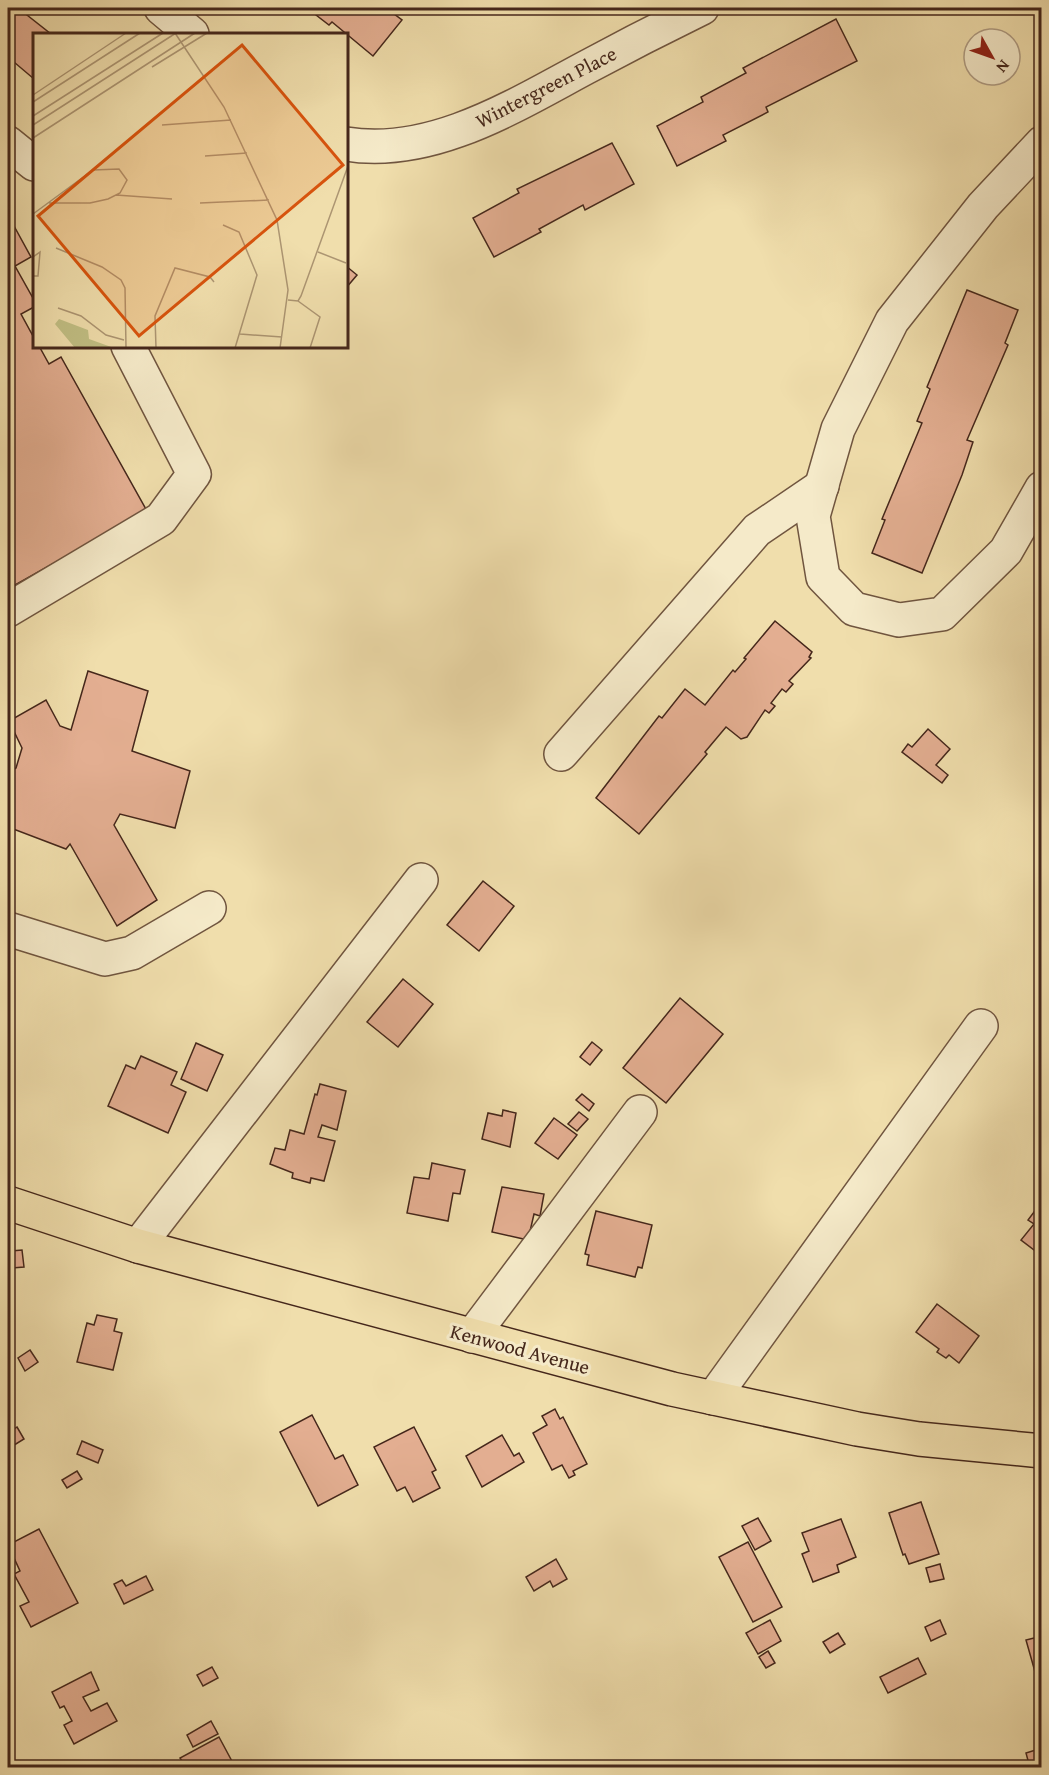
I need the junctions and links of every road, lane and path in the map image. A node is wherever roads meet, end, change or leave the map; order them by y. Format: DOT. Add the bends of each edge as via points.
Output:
graph roads {
  1 [pos="161,8"];
  2 [pos="702,8"];
  3 [pos="191,33"];
  4 [pos="8,143"];
  5 [pos="1041,143"];
  6 [pos="348,144"];
  7 [pos="33,163"];
  8 [pos="129,348"];
  9 [pos="822,486"];
  10 [pos="1041,488"];
  11 [pos="8,610"];
  12 [pos="561,754"];
  13 [pos="420,880"];
  14 [pos="209,908"];
  15 [pos="8,929"];
  16 [pos="981,1026"];
  17 [pos="640,1112"];
  18 [pos="8,1203"];
  19 [pos="138,1246"];
  20 [pos="472,1336"];
  21 [pos="713,1398"];
  22 [pos="1041,1451"];
  1 -- 3 [label="street"];
  2 -- 6 [label="street, Wintergreen Place" via="515,106 462,129 408,143 368,148"];
  4 -- 7 [label="street"];
  5 -- 9 [label="street" via="983,206 892,321 838,429"];
  8 -- 11 [label="street" via="194,474 161,519"];
  9 -- 10 [label="street" via="813,516 823,577 854,609 899,620 942,614 1006,551"];
  9 -- 12 [label="street" via="757,530"];
  13 -- 19 [label="street"];
  14 -- 15 [label="street" via="132,953 105,959"];
  16 -- 21 [label="street"];
  17 -- 20 [label="street"];
  18 -- 19 [label="main road, Kenwood Avenue"];
  19 -- 20 [label="main road, Kenwood Avenue"];
  20 -- 21 [label="main road, Kenwood Avenue"];
  21 -- 22 [label="main road, Kenwood Avenue" via="919,1439"];
}
